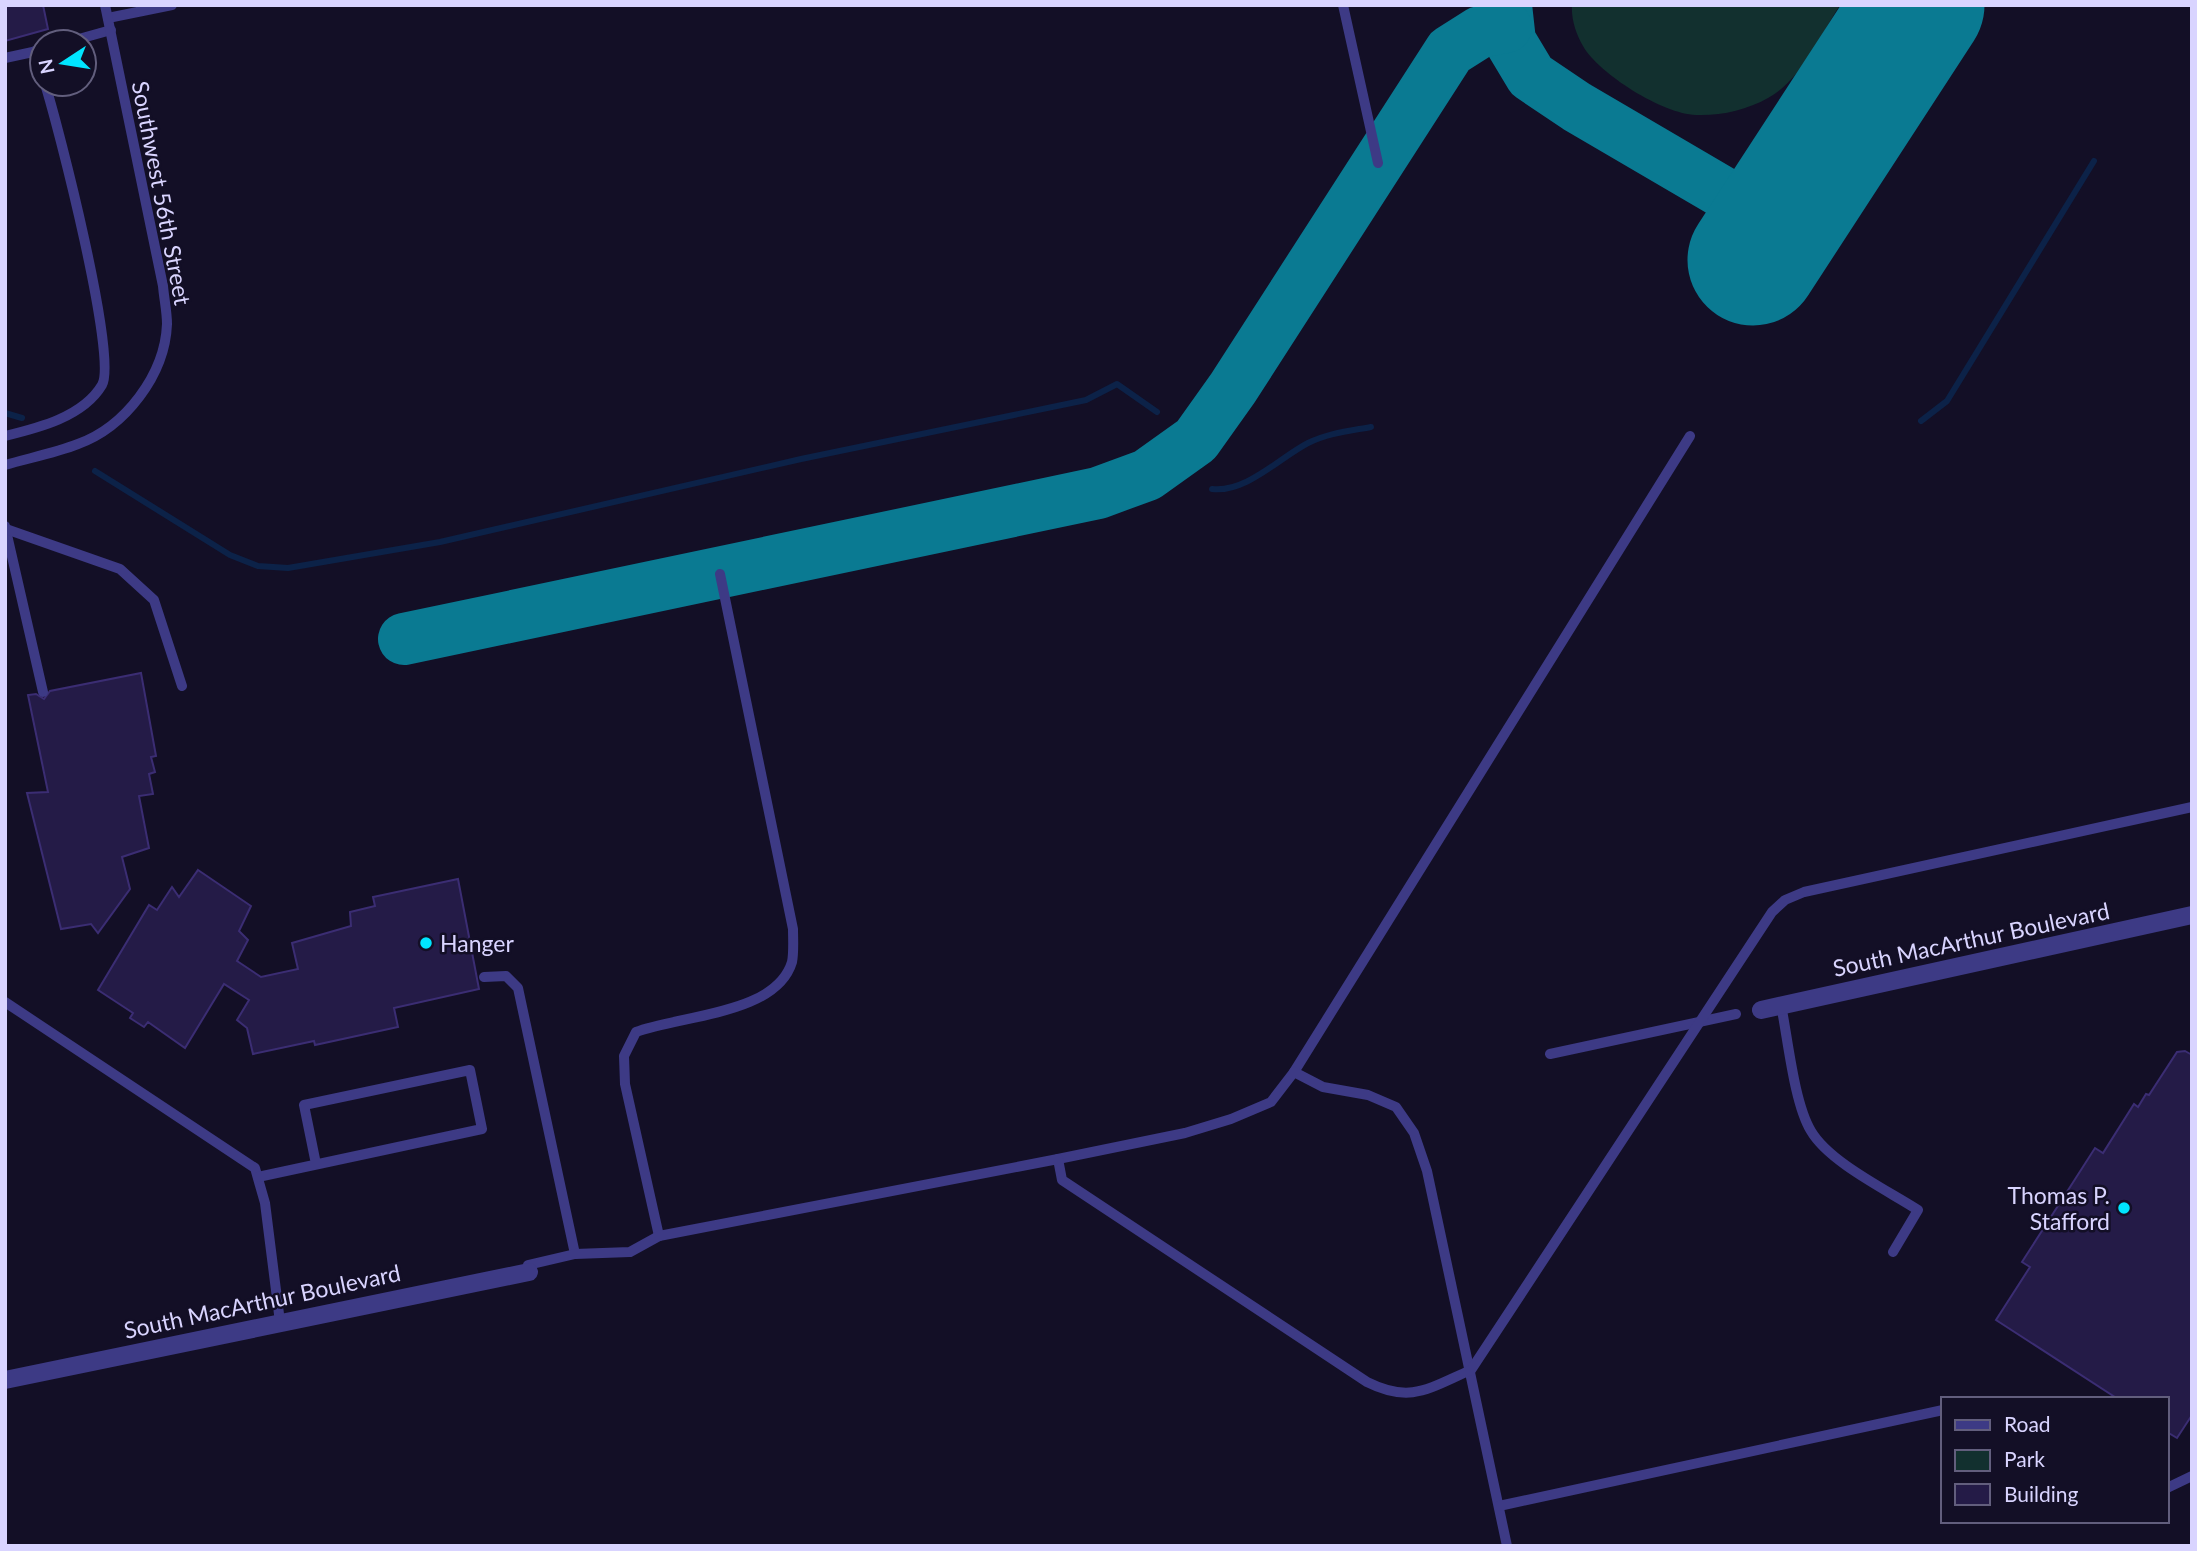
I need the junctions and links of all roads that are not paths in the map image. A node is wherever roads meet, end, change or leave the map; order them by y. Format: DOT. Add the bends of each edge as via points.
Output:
graph roads {
  1 [pos="105,5"];
  2 [pos="172,5"];
  3 [pos="1343,5"];
  4 [pos="108,18"];
  5 [pos="111,30"];
  6 [pos="98,34"];
  7 [pos="28,53"];
  8 [pos="5,58"];
  9 [pos="48,98"];
  10 [pos="1378,163"];
  11 [pos="5,436"];
  12 [pos="1690,436"];
  13 [pos="5,465"];
  14 [pos="6,527"];
  15 [pos="720,574"];
  16 [pos="182,686"];
  17 [pos="43,692"];
  18 [pos="2192,807"];
  19 [pos="2192,915"];
  20 [pos="484,977"];
  21 [pos="5,1002"];
  22 [pos="1781,1005"];
  23 [pos="1761,1010"];
  24 [pos="1736,1014"];
  25 [pos="1702,1022"];
  26 [pos="1550,1054"];
  27 [pos="1294,1072"];
  28 [pos="1058,1159"];
  29 [pos="316,1164"];
  30 [pos="258,1177"];
  31 [pos="659,1236"];
  32 [pos="1893,1252"];
  33 [pos="575,1254"];
  34 [pos="528,1268"];
  35 [pos="280,1322"];
  36 [pos="1471,1370"];
  37 [pos="5,1380"];
  38 [pos="1941,1410"];
  39 [pos="2192,1476"];
  40 [pos="2169,1487"];
  41 [pos="1499,1506"];
  42 [pos="1507,1546"];
  1 -- 4 [label="lane, Southwest 56th Street"];
  2 -- 4 [label="lane"];
  3 -- 10 [label="lane"];
  4 -- 5 [label="lane, Southwest 56th Street"];
  5 -- 6 [label="lane"];
  5 -- 13 [label="lane, Southwest 56th Street" via="167,325 140,396 122,418 79,444"];
  7 -- 8 [label="lane"];
  9 -- 11 [label="lane" via="90,269 107,362 103,384 82,406 47,425"];
  12 -- 27 [label="lane"];
  14 -- 16 [label="lane" via="120,569 154,600"];
  14 -- 17 [label="lane"];
  15 -- 31 [label="lane" via="793,929 792,962 771,992 739,1006 636,1032 624,1056 625,1084"];
  18 -- 25 [label="lane" via="1804,892 1785,900 1772,912"];
  19 -- 22 [label="street, South MacArthur Boulevard"];
  20 -- 33 [label="lane" via="506,976 518,988"];
  21 -- 30 [label="lane" via="255,1168"];
  22 -- 23 [label="street, South MacArthur Boulevard"];
  22 -- 32 [label="lane" via="1811,1131 1824,1147 1918,1210"];
  24 -- 25 [label="lane"];
  25 -- 26 [label="lane"];
  25 -- 36 [label="lane"];
  27 -- 28 [label="lane" via="1271,1102 1231,1119"];
  27 -- 36 [label="lane" via="1323,1087 1368,1095 1396,1107 1414,1133 1427,1171"];
  28 -- 31 [label="lane"];
  28 -- 36 [label="lane" via="1062,1180 1390,1394 1413,1393"];
  29 -- 29 [label="lane" via="482,1129 470,1070 304,1105"];
  29 -- 30 [label="lane"];
  30 -- 35 [label="lane"];
  31 -- 33 [label="lane" via="630,1252"];
  33 -- 34 [label="lane"];
  34 -- 35 [label="street, South MacArthur Boulevard"];
  35 -- 37 [label="street, South MacArthur Boulevard"];
  36 -- 41 [label="lane"];
  38 -- 41 [label="lane"];
  39 -- 40 [label="lane"];
  41 -- 42 [label="lane"];
}
